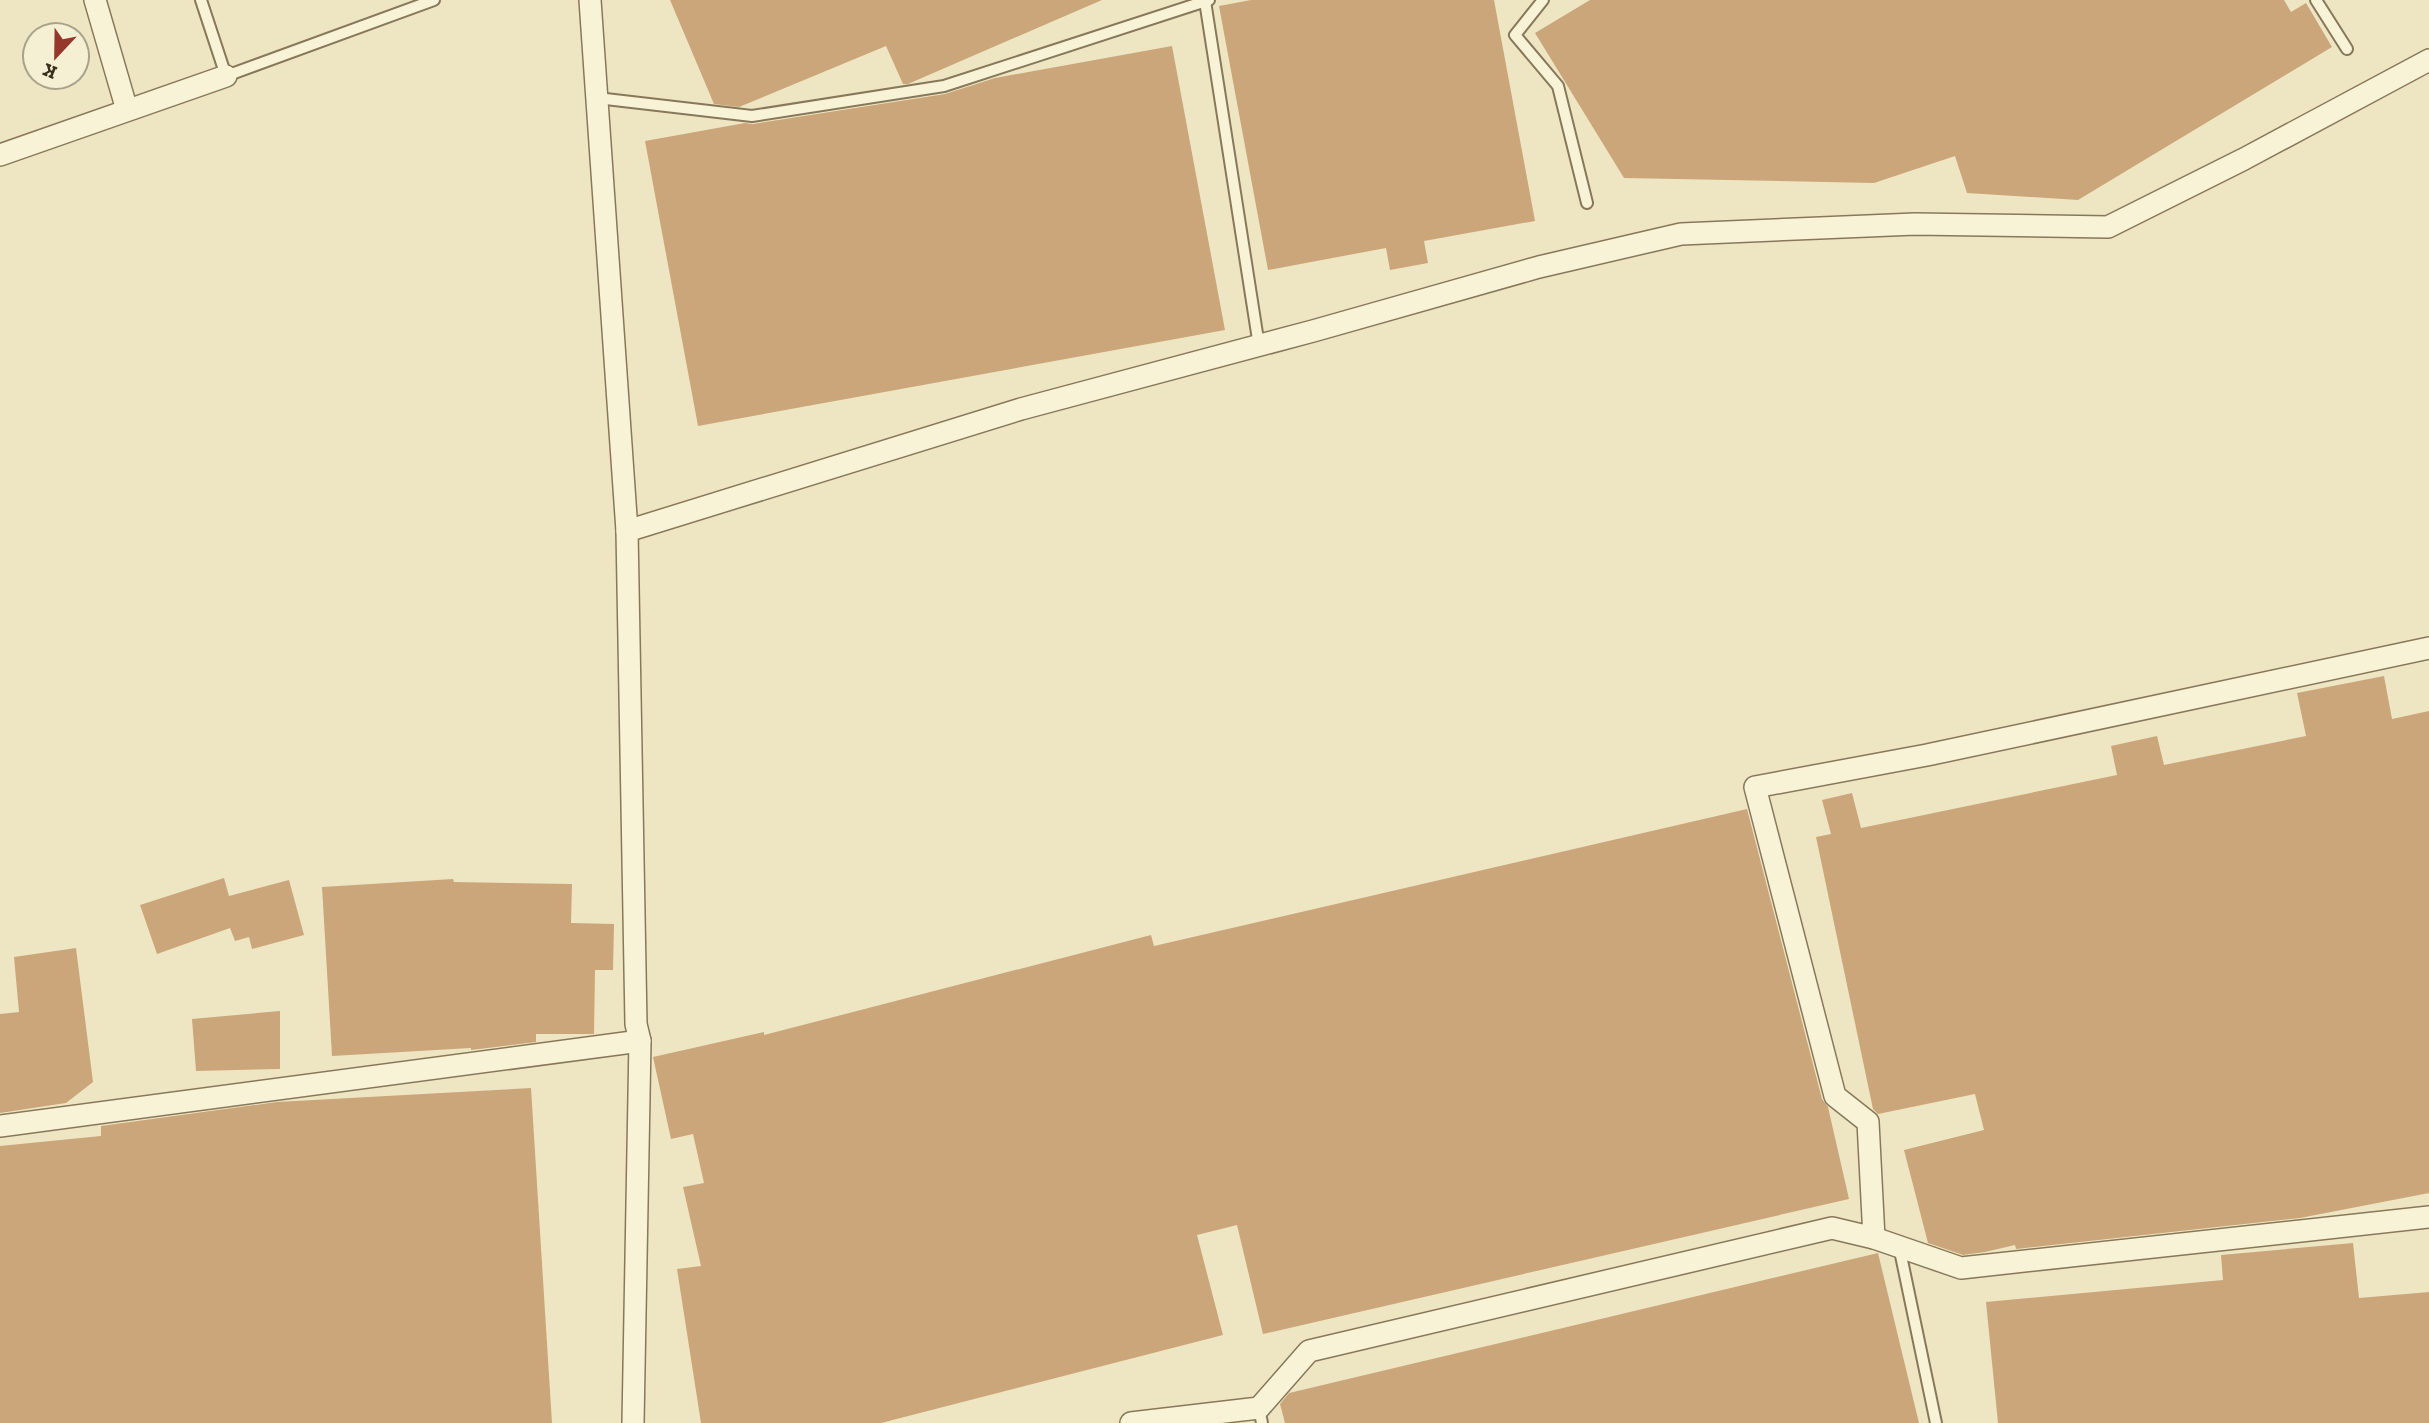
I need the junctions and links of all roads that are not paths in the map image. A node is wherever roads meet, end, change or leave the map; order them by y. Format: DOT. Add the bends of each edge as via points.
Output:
graph roads {
  1 [pos="95,0"];
  2 [pos="201,0"];
  3 [pos="434,0"];
  4 [pos="590,0"];
  5 [pos="1543,0"];
  6 [pos="2316,0"];
  7 [pos="1207,1"];
  8 [pos="2347,48"];
  9 [pos="2429,60"];
  10 [pos="226,76"];
  11 [pos="597,98"];
  12 [pos="127,110"];
  13 [pos="0,155"];
  14 [pos="1587,203"];
  15 [pos="1259,346"];
  16 [pos="626,531"];
  17 [pos="2429,648"];
  18 [pos="640,1041"];
  19 [pos="0,1126"];
  20 [pos="2429,1217"];
  21 [pos="1874,1238"];
  22 [pos="1899,1246"];
  23 [pos="1260,1415"];
  24 [pos="633,1423"];
  25 [pos="1131,1423"];
  26 [pos="1936,1423"];
  1 -- 12 [label="street"];
  2 -- 10 [label="lane"];
  3 -- 10 [label="lane"];
  4 -- 11 [label="street"];
  5 -- 14 [label="lane" via="1515,35 1558,86"];
  6 -- 8 [label="lane"];
  7 -- 11 [label="lane" via="944,86 752,116"];
  7 -- 15 [label="lane"];
  9 -- 15 [label="street" via="2108,227 1915,224 1681,234 1539,267"];
  10 -- 12 [label="street"];
  11 -- 16 [label="street"];
  12 -- 13 [label="street"];
  15 -- 16 [label="street" via="1021,409"];
  16 -- 18 [label="street" via="636,1024"];
  17 -- 21 [label="street" via="1755,787 1835,1096 1868,1122"];
  18 -- 19 [label="street"];
  18 -- 24 [label="street"];
  20 -- 22 [label="street" via="1961,1268"];
  21 -- 22 [label="street"];
  21 -- 23 [label="street" via="1832,1228 1309,1351"];
  22 -- 26 [label="lane"];
  23 -- 25 [label="street"];
}
